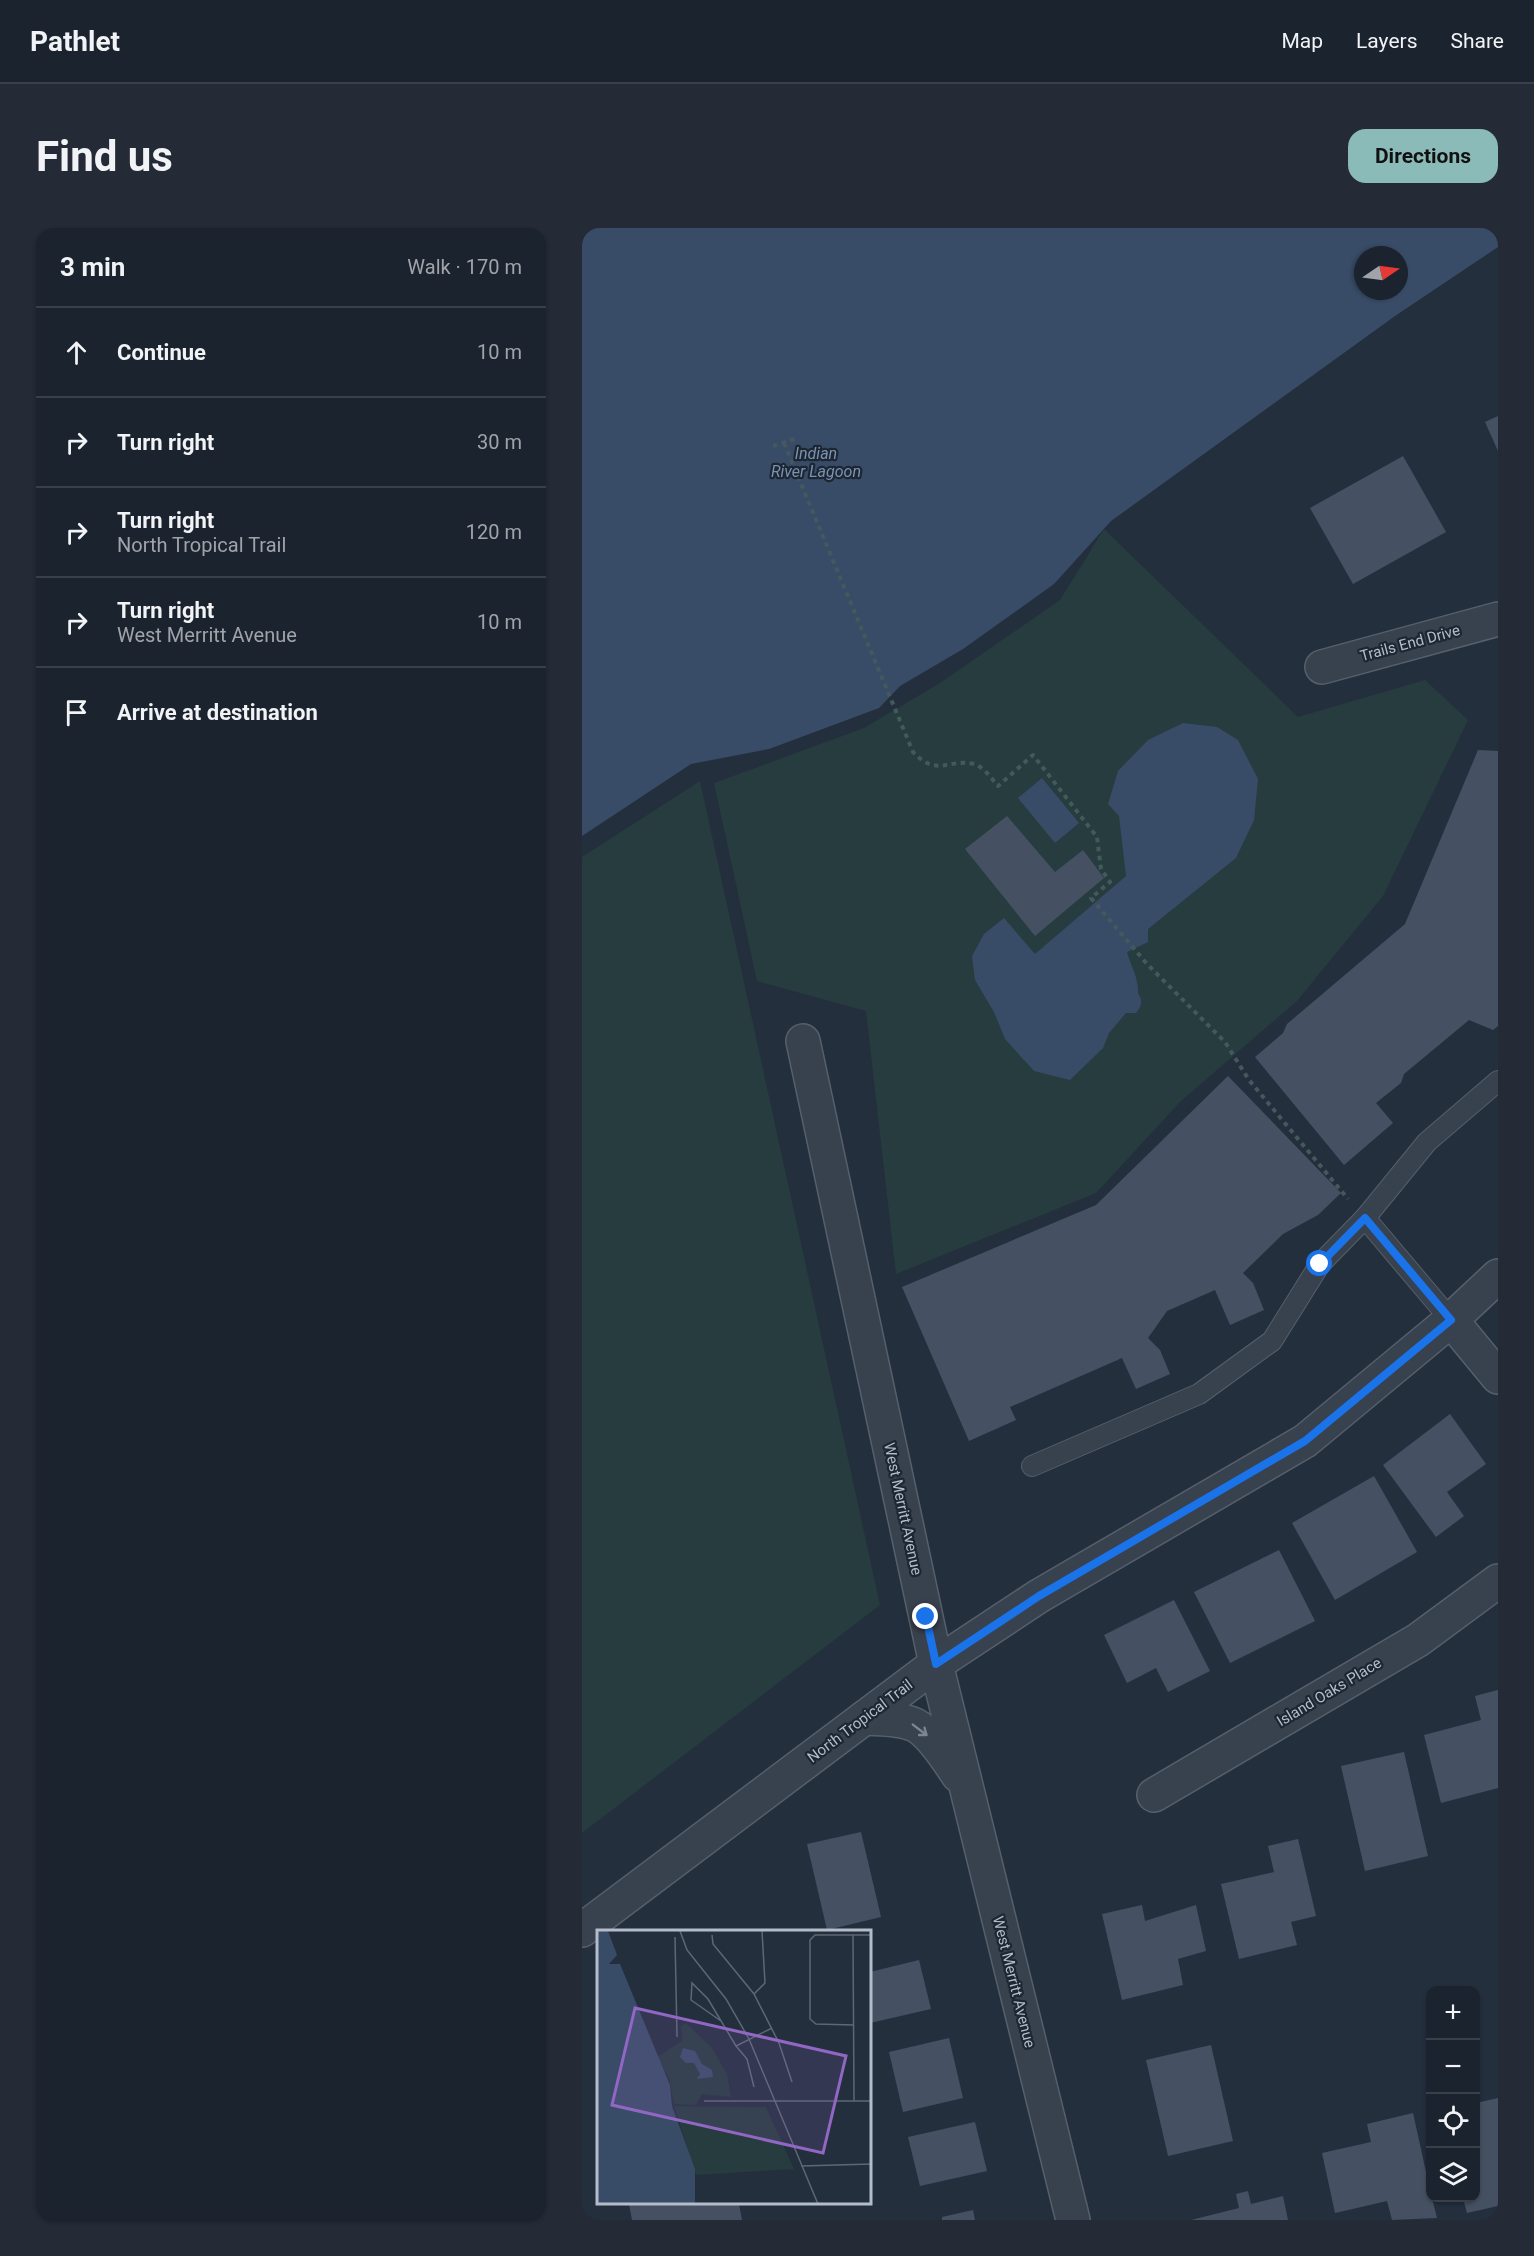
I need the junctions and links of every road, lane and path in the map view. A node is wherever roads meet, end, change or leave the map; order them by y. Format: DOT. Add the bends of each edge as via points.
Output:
graph roads {
  1 [pos="798,438"];
  2 [pos="784,443"];
  3 [pos="773,446"];
  4 [pos="1498,619"];
  5 [pos="1322,667"];
  6 [pos="803,1041"];
  7 [pos="1498,1081"];
  8 [pos="1365,1218"];
  9 [pos="1498,1276"];
  10 [pos="1451,1320"];
  11 [pos="1498,1377"];
  12 [pos="1032,1466"];
  13 [pos="1498,1581"];
  14 [pos="936,1664"];
  15 [pos="864,1719"];
  16 [pos="965,1784"];
  17 [pos="1154,1795"];
  18 [pos="582,1930"];
  19 [pos="1073,2220"];
  1 -- 2 [label="path"];
  2 -- 3 [label="path"];
  2 -- 8 [label="path" via="913,752 924,763 975,764 998,786 1033,755 1097,837 1101,869 1110,882 1091,898 1148,964 1225,1042 1249,1080"];
  4 -- 5 [label="street, Trails End Drive"];
  6 -- 14 [label="street, West Merritt Avenue"];
  7 -- 8 [label="lane" via="1428,1142"];
  8 -- 10 [label="lane"];
  8 -- 12 [label="lane" via="1320,1264 1272,1341 1198,1394"];
  9 -- 10 [label="street, North Tropical Trail"];
  10 -- 11 [label="street"];
  10 -- 14 [label="street, North Tropical Trail" via="1305,1441 1039,1596"];
  13 -- 17 [label="street, Island Oaks Place" via="1418,1640"];
  14 -- 15 [label="street, North Tropical Trail"];
  14 -- 16 [label="street, West Merritt Avenue"];
  15 -- 16 [label="street, one-way" via="899,1720 917,1726"];
  15 -- 18 [label="street, North Tropical Trail"];
  16 -- 19 [label="street, West Merritt Avenue"];
}
